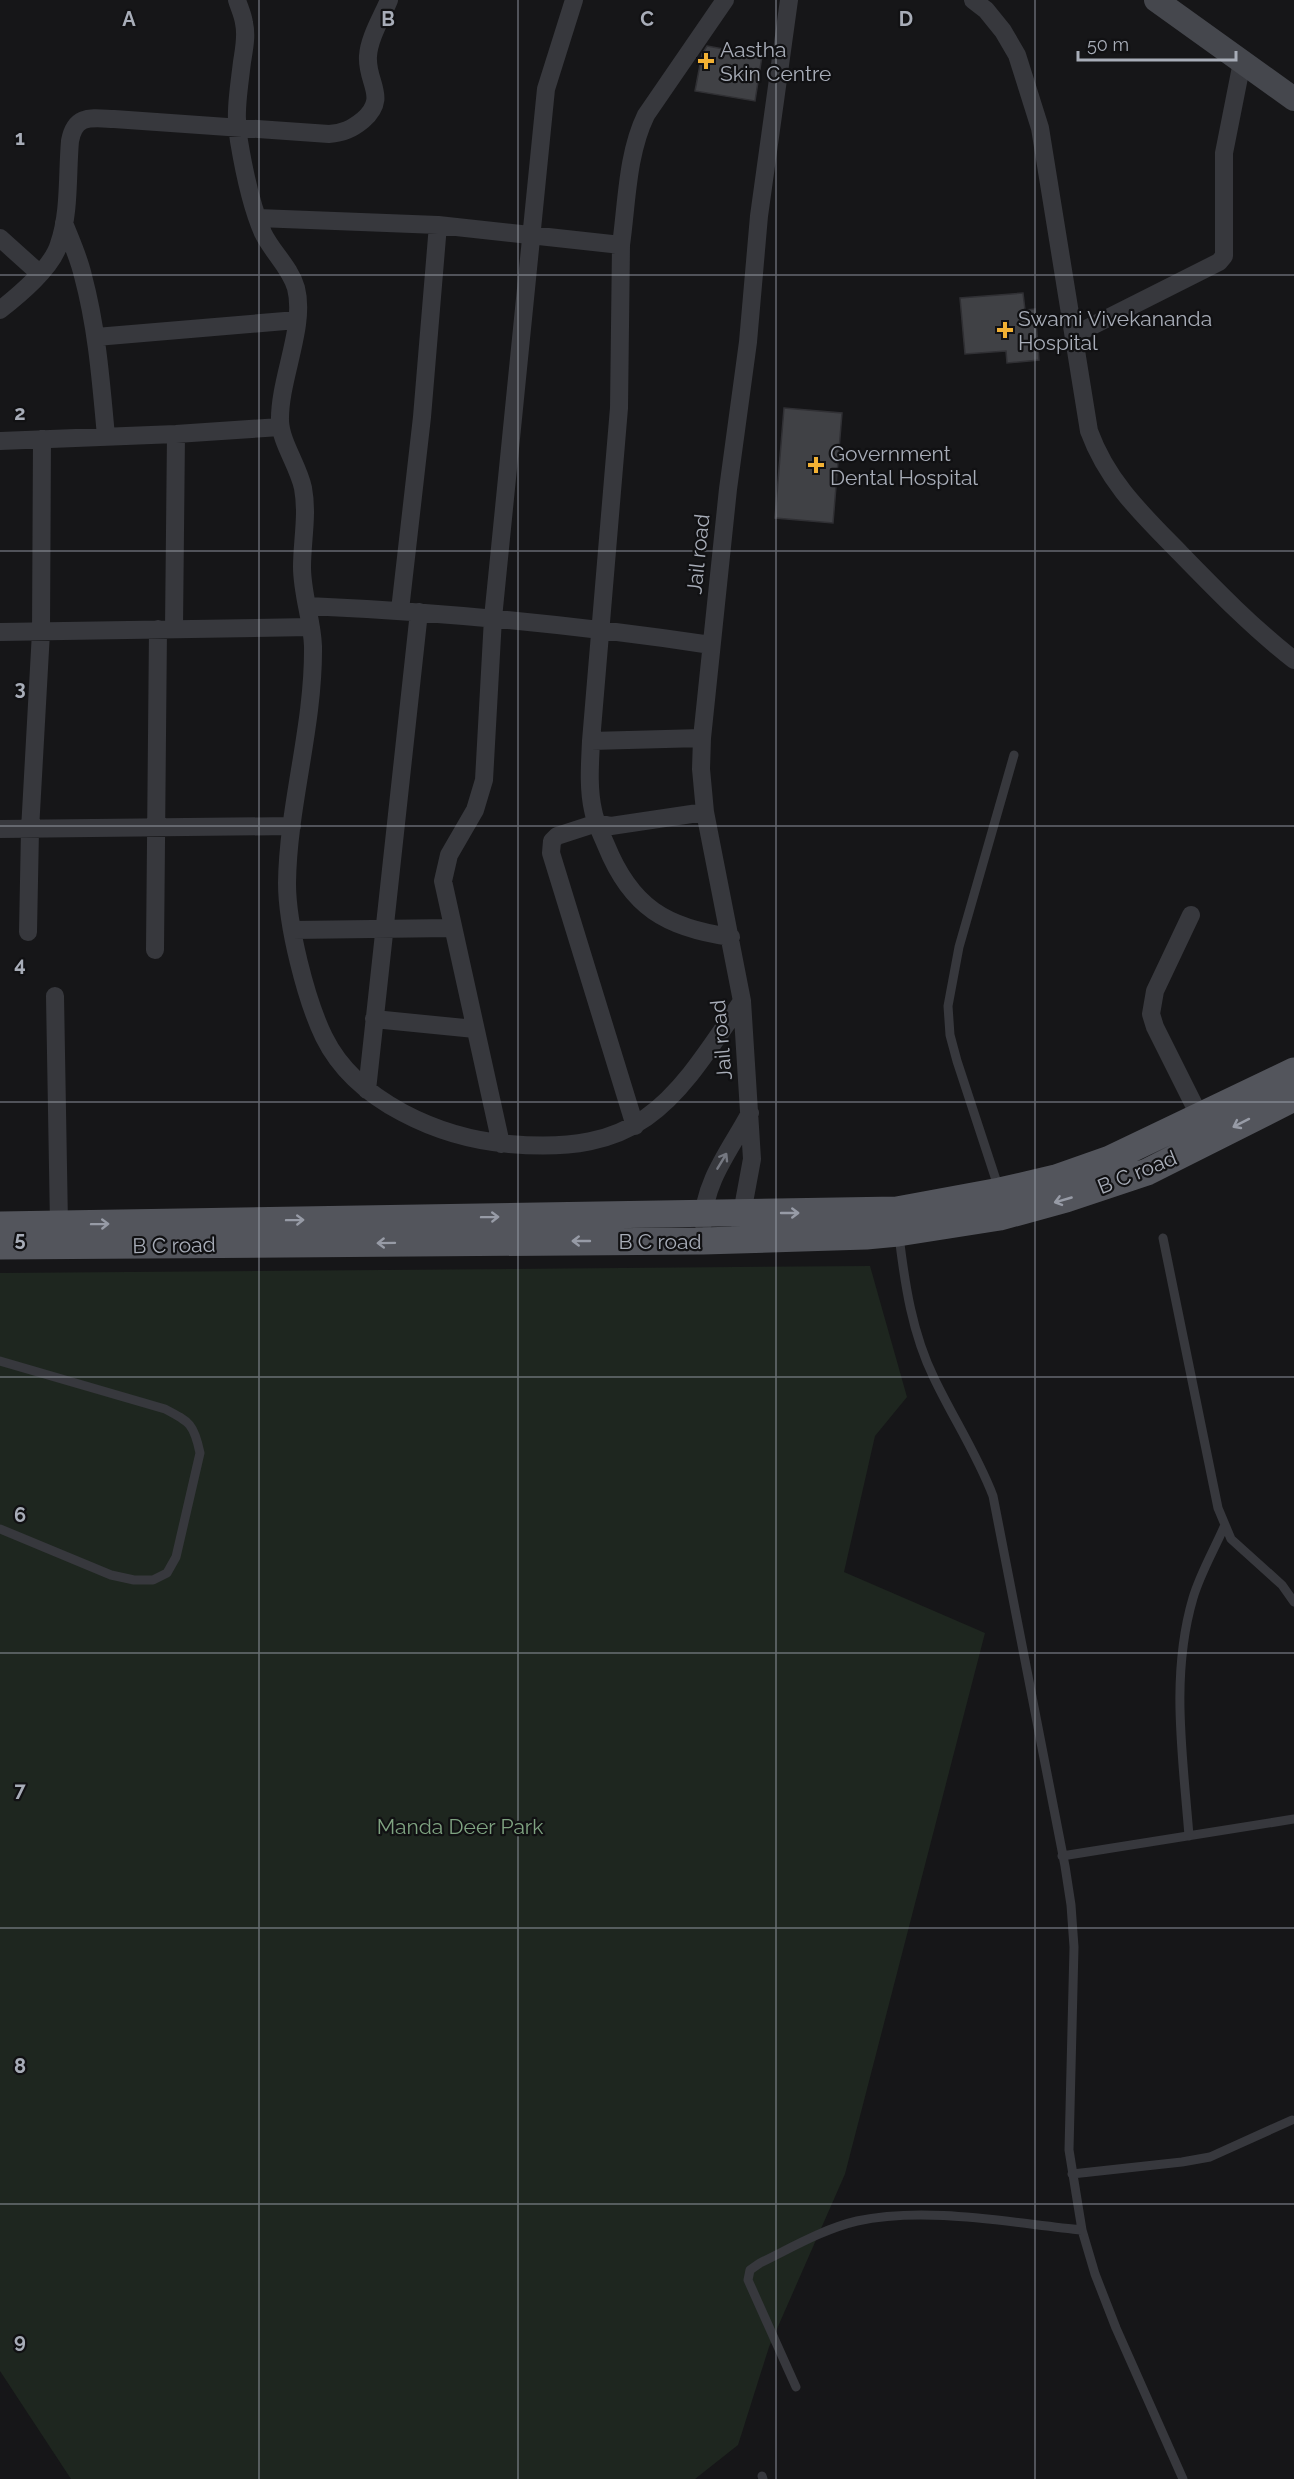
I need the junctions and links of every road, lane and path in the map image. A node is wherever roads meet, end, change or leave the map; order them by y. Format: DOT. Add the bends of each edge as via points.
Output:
graph roads {
  1 [pos="237,0"];
  2 [pos="389,0"];
  3 [pos="574,0"];
  4 [pos="725,0"];
  5 [pos="789,0"];
  6 [pos="973,0"];
  7 [pos="1156,0"];
  8 [pos="1242,62"];
  9 [pos="1294,99"];
  10 [pos="237,126"];
  11 [pos="258,218"];
  12 [pos="64,224"];
  13 [pos="438,225"];
  14 [pos="533,236"];
  15 [pos="0,238"];
  16 [pos="621,245"];
  17 [pos="39,273"];
  18 [pos="0,310"];
  19 [pos="297,321"];
  20 [pos="1074,335"];
  21 [pos="96,337"];
  22 [pos="280,427"];
  23 [pos="176,434"];
  24 [pos="106,436"];
  25 [pos="42,439"];
  26 [pos="0,441"];
  27 [pos="308,606"];
  28 [pos="400,610"];
  29 [pos="419,612"];
  30 [pos="493,618"];
  31 [pos="311,627"];
  32 [pos="599,628"];
  33 [pos="166,629"];
  34 [pos="0,632"];
  35 [pos="40,632"];
  36 [pos="711,645"];
  37 [pos="1294,660"];
  38 [pos="702,738"];
  39 [pos="591,741"];
  40 [pos="1014,755"];
  41 [pos="705,812"];
  42 [pos="597,823"];
  43 [pos="156,826"];
  44 [pos="292,826"];
  45 [pos="0,829"];
  46 [pos="30,830"];
  47 [pos="1191,915"];
  48 [pos="383,928"];
  49 [pos="452,928"];
  50 [pos="292,930"];
  51 [pos="28,932"];
  52 [pos="731,937"];
  53 [pos="155,950"];
  54 [pos="55,996"];
  55 [pos="742,1001"];
  56 [pos="374,1019"];
  57 [pos="475,1029"];
  58 [pos="1294,1071"];
  59 [pos="367,1090"];
  60 [pos="1294,1098"];
  61 [pos="750,1113"];
  62 [pos="1200,1116"];
  63 [pos="635,1126"];
  64 [pos="501,1144"];
  65 [pos="999,1191"];
  66 [pos="703,1213"];
  67 [pos="742,1213"];
  68 [pos="898,1222"];
  69 [pos="59,1224"];
  70 [pos="0,1225"];
  71 [pos="202,1233"];
  72 [pos="1163,1238"];
  73 [pos="738,1240"];
  74 [pos="703,1241"];
  75 [pos="0,1246"];
  76 [pos="0,1361"];
  77 [pos="1224,1527"];
  78 [pos="0,1529"];
  79 [pos="1294,1602"];
  80 [pos="1294,1820"];
  81 [pos="1189,1836"];
  82 [pos="1062,1857"];
  83 [pos="1292,2120"];
  84 [pos="1072,2174"];
  85 [pos="1082,2230"];
  86 [pos="796,2387"];
  87 [pos="1184,2479"];
  1 -- 10 [label="street" via="246,34"];
  2 -- 10 [label="street" via="368,54 375,104 372,112 354,127 329,134"];
  3 -- 14 [label="street" via="546,89"];
  4 -- 16 [label="street" via="640,128"];
  5 -- 36 [label="street, Jail road" via="759,216 748,342"];
  6 -- 20 [label="street" via="1004,31 1030,90 1040,128"];
  7 -- 8 [label="main road"];
  8 -- 9 [label="main road"];
  8 -- 20 [label="street" via="1224,153 1224,256"];
  10 -- 11 [label="street"];
  10 -- 12 [label="street" via="90,118 78,122 70,141"];
  11 -- 13 [label="street"];
  11 -- 19 [label="street" via="265,237 295,284"];
  12 -- 17 [label="street" via="59,246"];
  12 -- 21 [label="street" via="83,273"];
  13 -- 14 [label="street"];
  13 -- 28 [label="street"];
  14 -- 16 [label="street"];
  14 -- 30 [label="street"];
  15 -- 17 [label="street"];
  16 -- 32 [label="street" via="620,408"];
  17 -- 18 [label="street"];
  19 -- 21 [label="street"];
  19 -- 22 [label="street" via="280,400"];
  20 -- 37 [label="street" via="1089,431 1098,455 1119,489 1225,600"];
  21 -- 24 [label="street"];
  22 -- 23 [label="street"];
  22 -- 27 [label="street" via="303,490 302,567"];
  23 -- 24 [label="street"];
  23 -- 33 [label="street"];
  24 -- 25 [label="street"];
  25 -- 26 [label="street"];
  25 -- 35 [label="street"];
  27 -- 28 [label="street"];
  27 -- 31 [label="street"];
  28 -- 29 [label="street"];
  29 -- 30 [label="street"];
  29 -- 48 [label="street"];
  30 -- 32 [label="street"];
  30 -- 49 [label="street" via="484,780 475,810 444,868 444,895"];
  31 -- 33 [label="street"];
  31 -- 44 [label="street" via="306,727"];
  32 -- 36 [label="street"];
  32 -- 39 [label="street"];
  33 -- 35 [label="street"];
  33 -- 43 [label="street"];
  34 -- 35 [label="street"];
  35 -- 46 [label="street"];
  36 -- 38 [label="street, Jail road"];
  38 -- 39 [label="street"];
  38 -- 41 [label="street, Jail road"];
  39 -- 42 [label="street" via="590,791"];
  40 -- 65 [label="lane" via="959,947 948,1006 957,1061"];
  41 -- 42 [label="street" via="611,826"];
  41 -- 52 [label="street, Jail road"];
  42 -- 52 [label="street" via="617,872 642,902 679,926"];
  42 -- 63 [label="street" via="557,836 552,841 551,853"];
  43 -- 44 [label="street"];
  43 -- 46 [label="street"];
  43 -- 53 [label="street"];
  44 -- 50 [label="street" via="287,884"];
  45 -- 46 [label="street"];
  46 -- 51 [label="street"];
  47 -- 62 [label="street" via="1155,991 1151,1014"];
  48 -- 49 [label="street"];
  48 -- 50 [label="street"];
  48 -- 56 [label="street"];
  49 -- 57 [label="street"];
  50 -- 59 [label="street" via="324,1037 340,1063"];
  52 -- 55 [label="street, Jail road"];
  54 -- 69 [label="street"];
  55 -- 61 [label="street, Jail road"];
  55 -- 63 [label="street" via="674,1094"];
  56 -- 57 [label="street"];
  56 -- 59 [label="street"];
  57 -- 64 [label="street"];
  58 -- 62 [label="main road"];
  59 -- 64 [label="street" via="412,1117 453,1133"];
  60 -- 68 [label="main road, B C road, one-way" via="1147,1172 1066,1199 1000,1217"];
  66 -- 61 [label="street, one-way" via="712,1179"];
  61 -- 67 [label="street, Jail road" via="752,1159"];
  62 -- 65 [label="main road" via="1110,1159 1056,1178"];
  63 -- 64 [label="street" via="602,1139 563,1145"];
  65 -- 68 [label="main road"];
  66 -- 67 [label="main road"];
  71 -- 66 [label="main road, one-way"];
  66 -- 74 [label="street"];
  67 -- 68 [label="main road, one-way"];
  67 -- 73 [label="street, Jail road"];
  68 -- 73 [label="main road, B C road"];
  68 -- 82 [label="lane" via="908,1300 920,1346 993,1496"];
  69 -- 70 [label="main road"];
  69 -- 71 [label="main road, one-way"];
  74 -- 71 [label="main road, B C road, one-way"];
  71 -- 75 [label="main road, B C road"];
  72 -- 77 [label="lane"];
  73 -- 74 [label="main road, B C road"];
  76 -- 78 [label="lane" via="165,1409 187,1421 196,1435 200,1453 176,1557 167,1573 153,1580 111,1575"];
  77 -- 79 [label="lane" via="1231,1539 1282,1585"];
  77 -- 81 [label="lane" via="1194,1596 1182,1652 1179,1709"];
  80 -- 81 [label="lane"];
  81 -- 82 [label="lane"];
  82 -- 84 [label="lane" via="1074,1947 1069,2150"];
  83 -- 84 [label="lane" via="1210,2157"];
  84 -- 85 [label="lane"];
  85 -- 86 [label="lane" via="917,2214 886,2217 830,2229 760,2263 750,2270 748,2280"];
  85 -- 87 [label="lane" via="1116,2328"];
}
